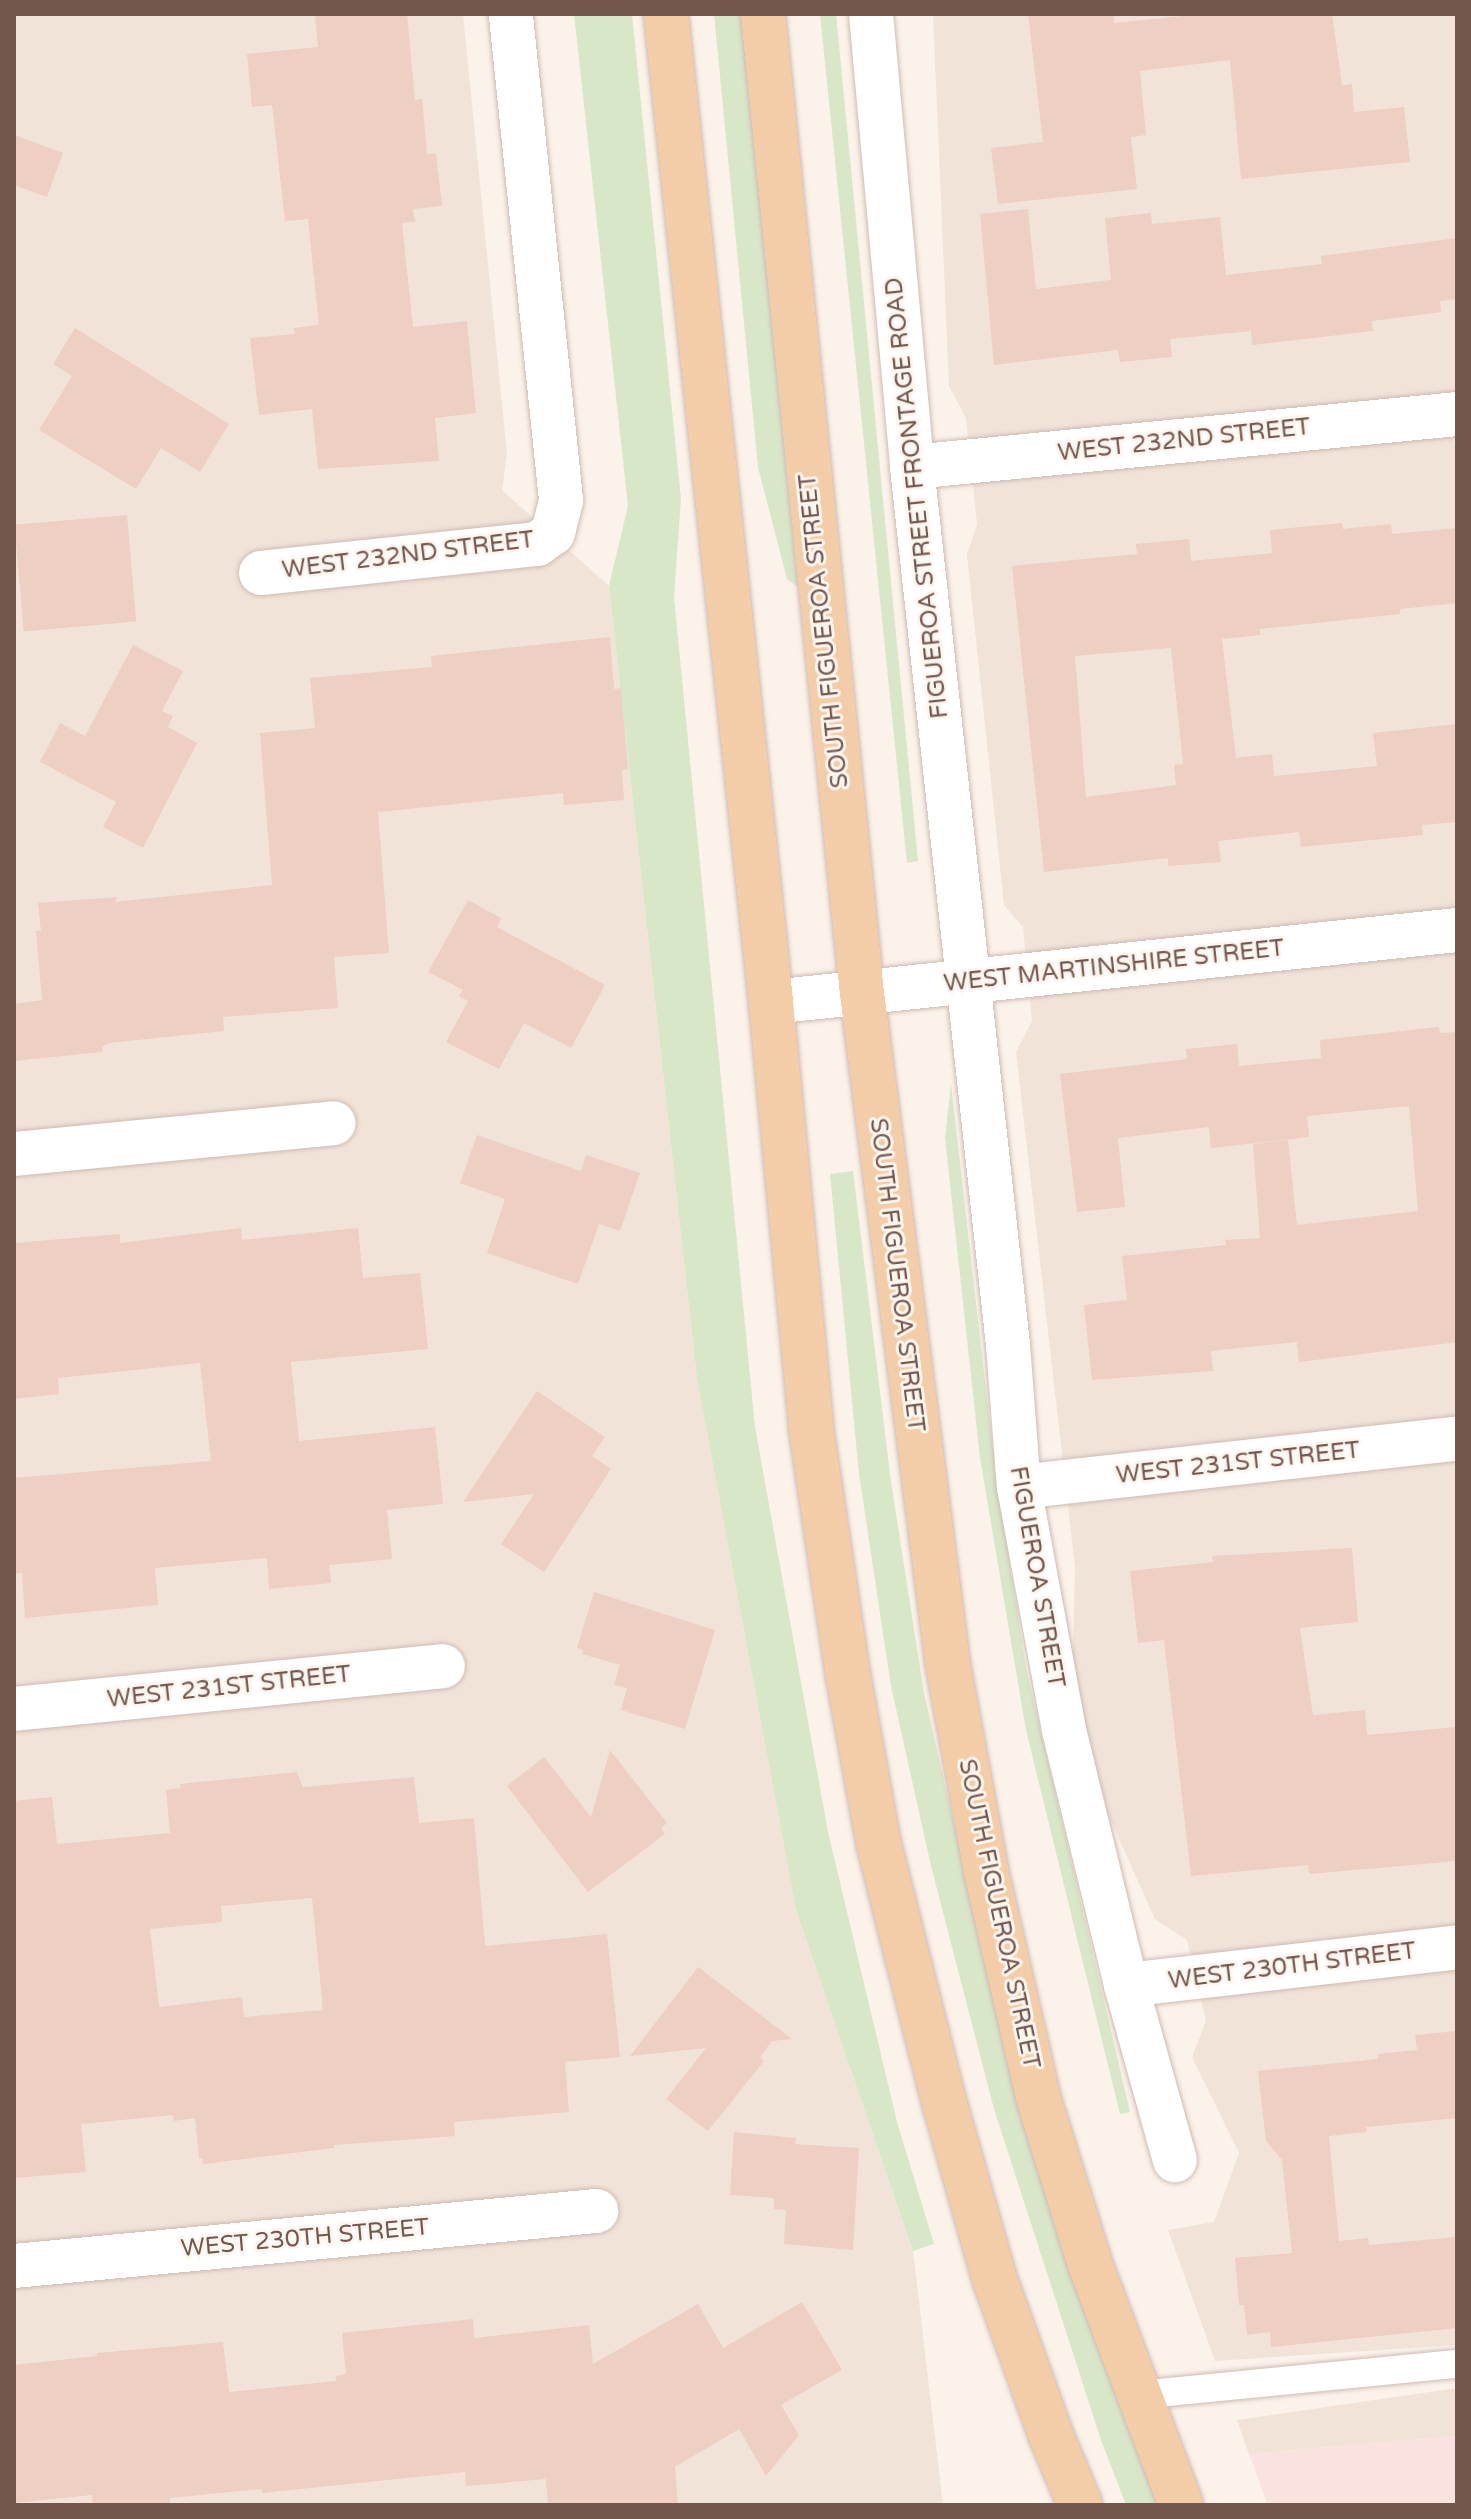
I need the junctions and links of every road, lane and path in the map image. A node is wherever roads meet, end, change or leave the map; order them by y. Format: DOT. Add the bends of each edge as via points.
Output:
graph roads {
  1 [pos="511,14"];
  2 [pos="666,14"];
  3 [pos="763,14"];
  4 [pos="871,14"];
  5 [pos="1457,414"];
  6 [pos="912,467"];
  7 [pos="261,573"];
  8 [pos="1457,930"];
  9 [pos="968,982"];
  10 [pos="862,993"];
  11 [pos="771,1002"];
  12 [pos="334,1123"];
  13 [pos="14,1154"];
  14 [pos="1457,1439"];
  15 [pos="1019,1487"];
  16 [pos="443,1666"];
  17 [pos="14,1709"];
  18 [pos="1457,1947"];
  19 [pos="1126,1985"];
  20 [pos="1175,2160"];
  21 [pos="596,2211"];
  22 [pos="14,2266"];
  23 [pos="1457,2364"];
  24 [pos="1138,2395"];
  25 [pos="1080,2505"];
  26 [pos="1181,2505"];
  1 -- 7 [label="street, WEST 232ND STREET" via="561,500 553,533 537,544"];
  2 -- 11 [label="main road"];
  3 -- 10 [label="main road, SOUTH FIGUEROA STREET"];
  4 -- 6 [label="street, FIGUEROA STREET FRONTAGE ROAD"];
  5 -- 6 [label="street, WEST 232ND STREET"];
  6 -- 9 [label="street, FIGUEROA STREET FRONTAGE ROAD"];
  8 -- 9 [label="street, WEST MARTINSHIRE STREET"];
  9 -- 10 [label="street, WEST MARTINSHIRE STREET"];
  9 -- 15 [label="street, FIGUEROA STREET"];
  10 -- 11 [label="street, WEST MARTINSHIRE STREET"];
  10 -- 24 [label="main road, SOUTH FIGUEROA STREET" via="946,1649 986,1871 1038,2097"];
  11 -- 25 [label="main road" via="811,1428 879,1845 995,2280"];
  12 -- 13 [label="street"];
  14 -- 15 [label="street, WEST 231ST STREET"];
  15 -- 19 [label="street, FIGUEROA STREET" via="1064,1730"];
  16 -- 17 [label="street, WEST 231ST STREET"];
  18 -- 19 [label="street, WEST 230TH STREET"];
  19 -- 20 [label="street, FIGUEROA STREET"];
  21 -- 22 [label="street, WEST 230TH STREET"];
  23 -- 24 [label="lane"];
  24 -- 26 [label="main road, SOUTH FIGUEROA STREET"];
}
